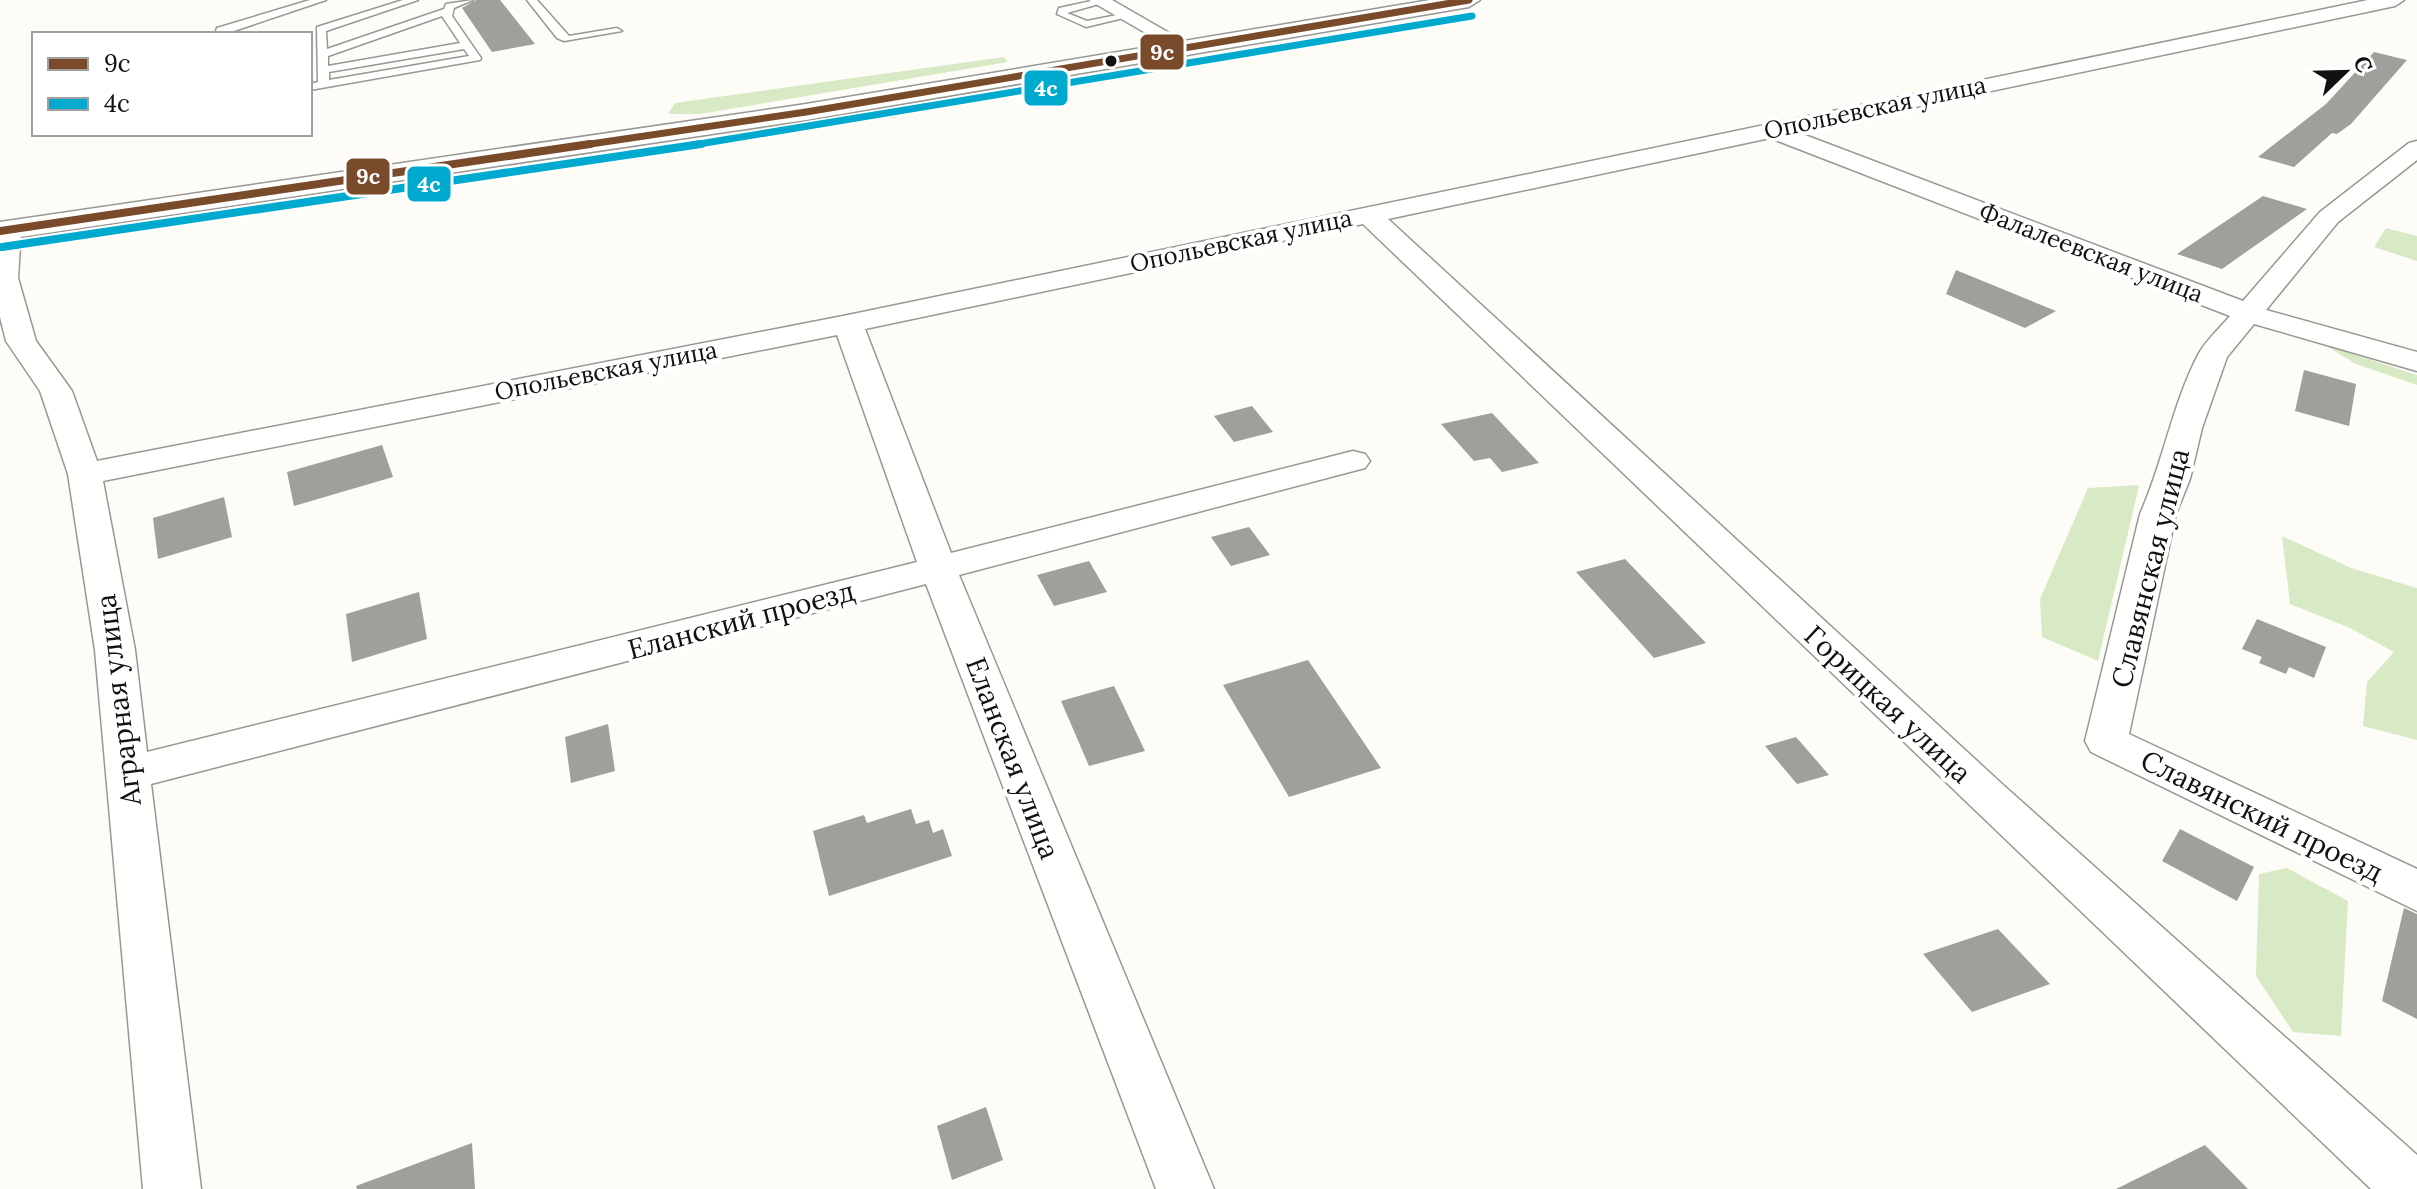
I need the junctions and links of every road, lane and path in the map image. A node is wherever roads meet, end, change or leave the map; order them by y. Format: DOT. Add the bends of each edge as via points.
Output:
graph roads {
  1 [pos="321,0"];
  2 [pos="413,0"];
  3 [pos="532,0"];
  4 [pos="1469,0"];
  5 [pos="2395,0"];
  6 [pos="1099,1"];
  7 [pos="462,2"];
  8 [pos="444,5"];
  9 [pos="1127,16"];
  10 [pos="617,31"];
  11 [pos="220,32"];
  12 [pos="467,45"];
  13 [pos="1187,49"];
  14 [pos="322,54"];
  15 [pos="323,70"];
  16 [pos="324,85"];
  17 [pos="312,87"];
  18 [pos="1770,130"];
  19 [pos="2417,148"];
  20 [pos="1368,214"];
  21 [pos="4,230"];
  22 [pos="2250,314"];
  23 [pos="848,324"];
  24 [pos="2417,362"];
  25 [pos="1353,461"];
  26 [pos="85,474"];
  27 [pos="938,568"];
  28 [pos="2106,741"];
  29 [pos="127,774"];
  30 [pos="2417,891"];
  31 [pos="172,1189"];
  32 [pos="1185,1189"];
  33 [pos="2412,1189"];
  1 -- 11 [label="lane"];
  2 -- 14 [label="lane" via="321,29"];
  3 -- 10 [label="lane" via="568,39"];
  4 -- 13 [label="street"];
  5 -- 18 [label="street, Опольевская улица"];
  6 -- 9 [label="street"];
  6 -- 9 [label="lane" via="1062,14 1086,24"];
  7 -- 8 [label="lane"];
  8 -- 12 [label="lane"];
  8 -- 14 [label="lane"];
  9 -- 13 [label="street"];
  12 -- 15 [label="lane"];
  12 -- 16 [label="lane" via="476,58"];
  13 -- 21 [label="street" via="806,112"];
  14 -- 15 [label="lane"];
  15 -- 16 [label="lane"];
  16 -- 17 [label="lane"];
  18 -- 20 [label="street, Опольевская улица"];
  18 -- 22 [label="street, Фалалеевская улица"];
  19 -- 22 [label="street, Славянская улица" via="2329,217"];
  20 -- 23 [label="street, Опольевская улица"];
  20 -- 33 [label="street, Горицкая улица"];
  21 -- 26 [label="street, Аграрная улица" via="4,278 21,341 56,391"];
  22 -- 24 [label="street, Фалалеевская улица"];
  22 -- 28 [label="street, Славянская улица" via="2213,355 2186,428 2158,514"];
  23 -- 26 [label="street, Опольевская улица"];
  23 -- 27 [label="street, Еланская улица"];
  25 -- 27 [label="street, Еланский проезд"];
  26 -- 29 [label="street, Аграрная улица" via="115,650"];
  27 -- 29 [label="street, Еланский проезд"];
  27 -- 32 [label="street, Еланская улица"];
  28 -- 30 [label="street, Славянский проезд"];
  29 -- 31 [label="street, Аграрная улица"];
}
